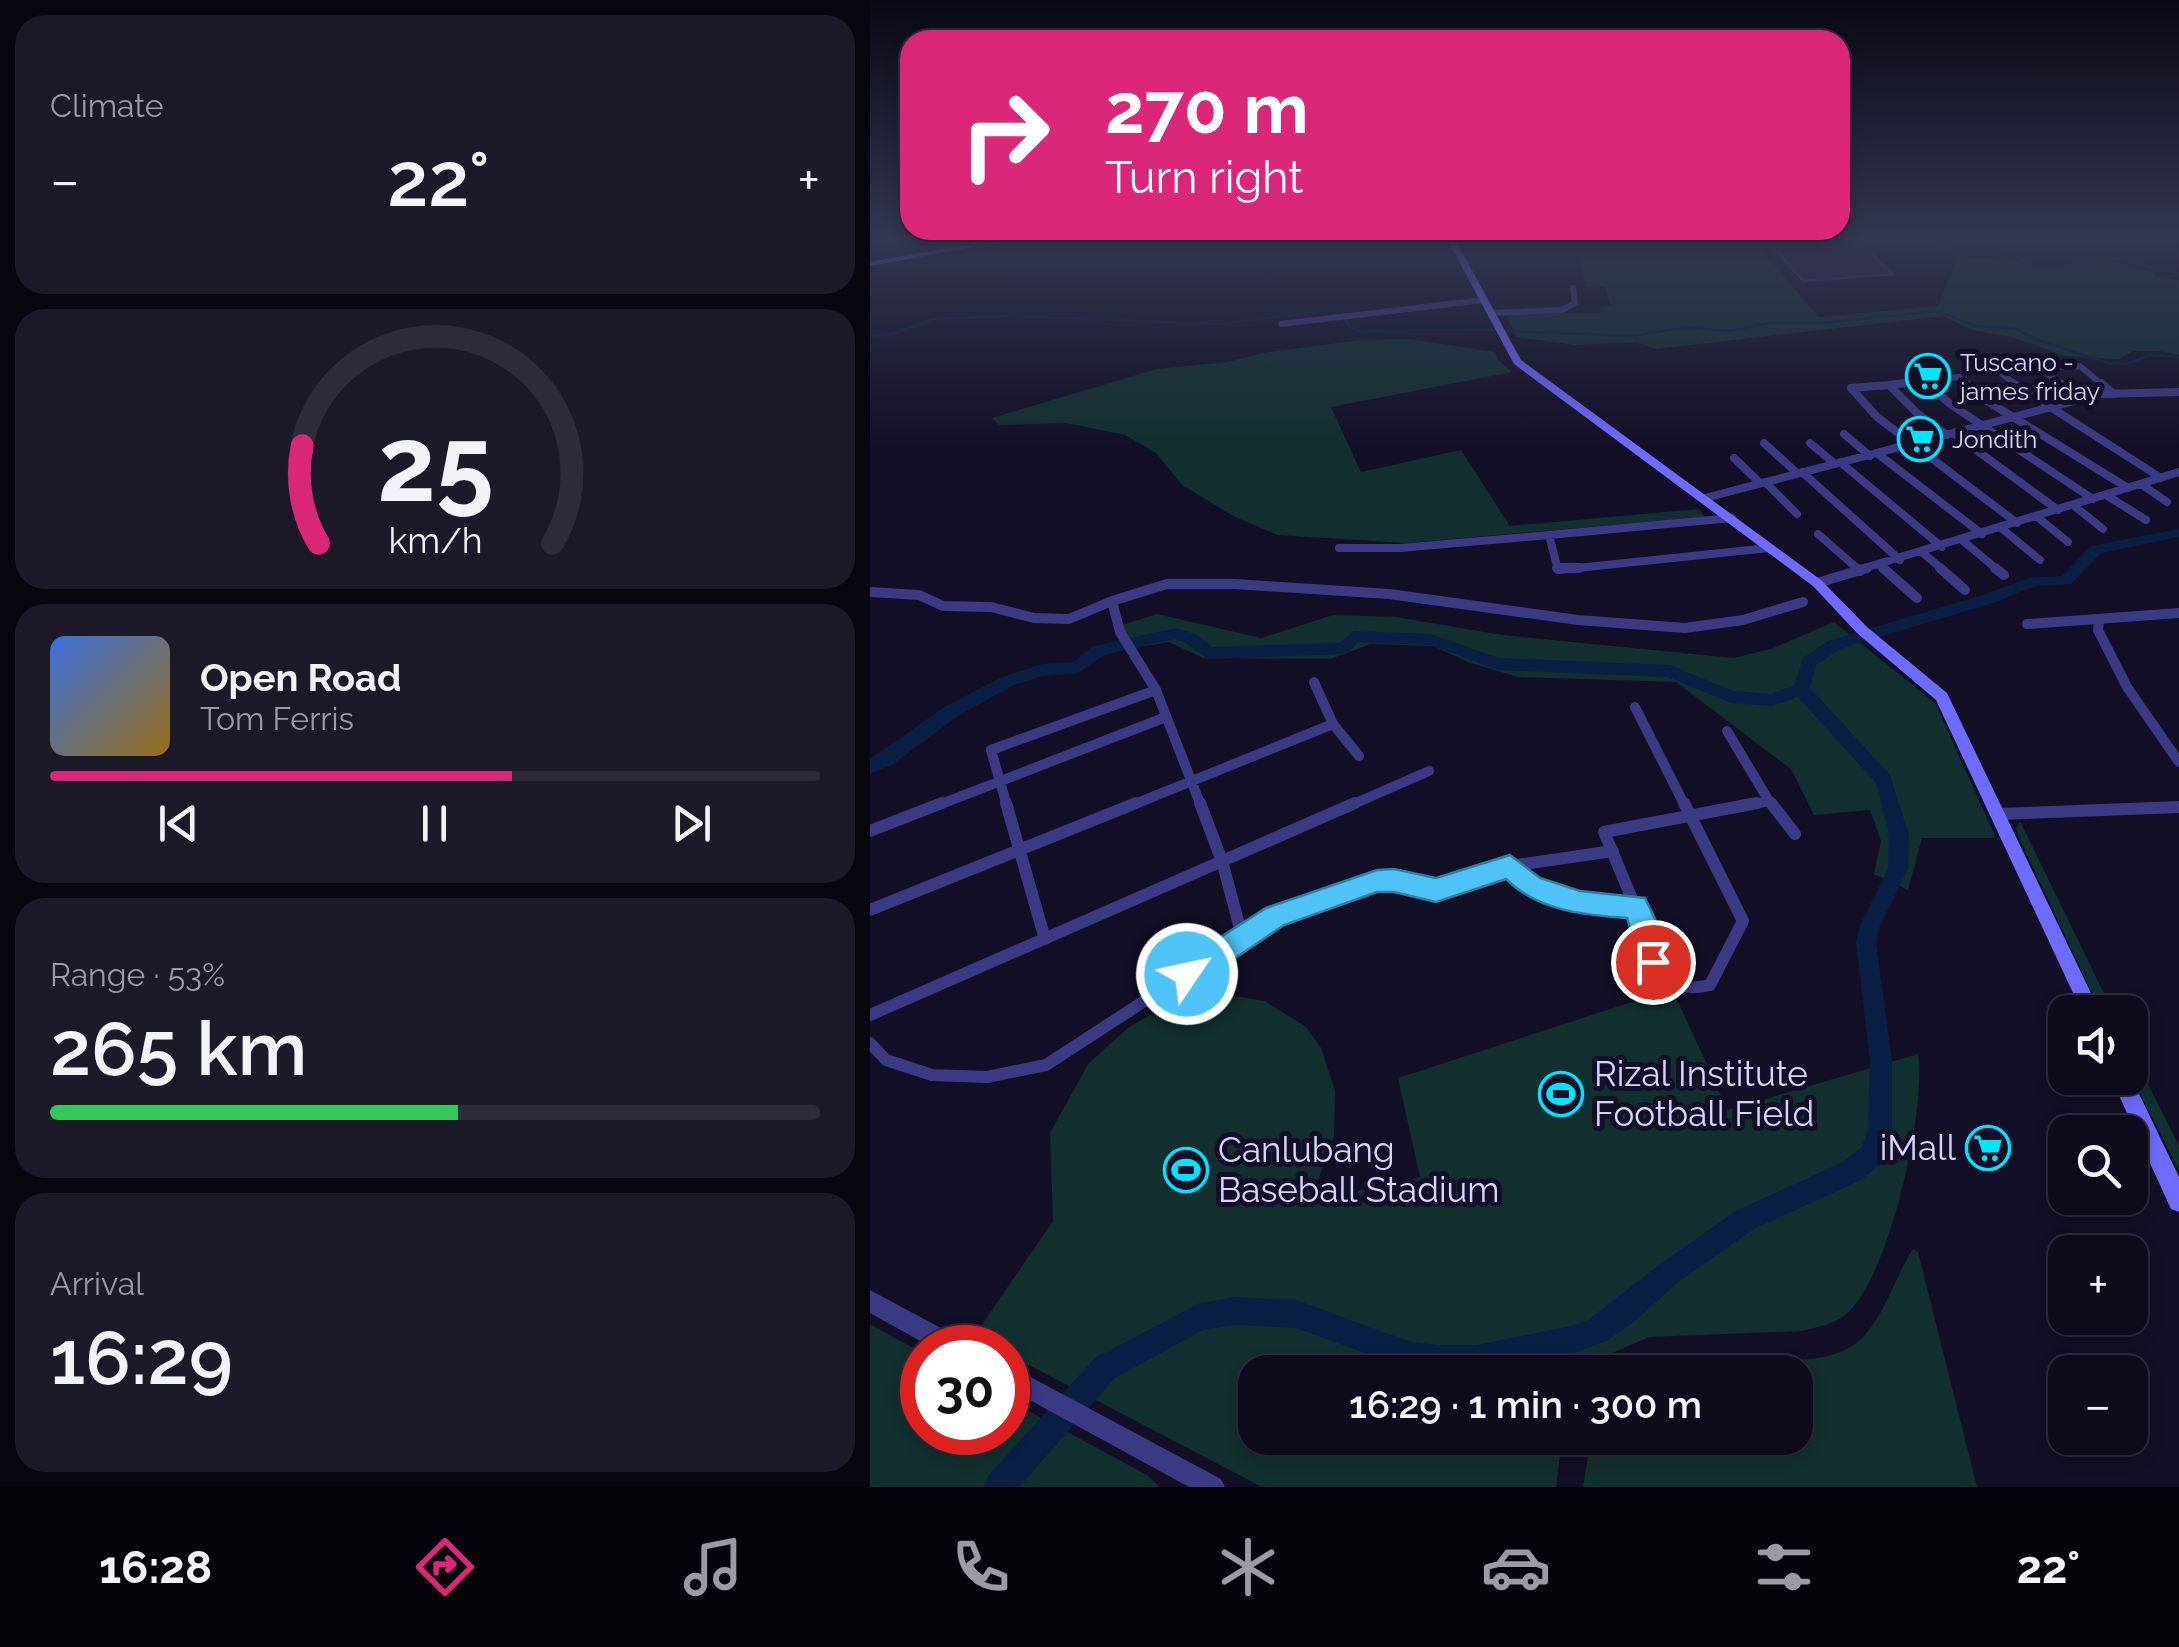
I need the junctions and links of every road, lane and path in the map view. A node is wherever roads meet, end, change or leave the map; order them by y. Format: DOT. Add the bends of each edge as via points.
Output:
graph roads {
  1 [pos="1413,308"];
  2 [pos="1488,308"];
  3 [pos="1565,308"];
  4 [pos="1492,318"];
  5 [pos="1281,324"];
  6 [pos="2001,373"];
  7 [pos="1925,381"];
  8 [pos="1889,385"];
  9 [pos="2179,392"];
  10 [pos="2114,394"];
  11 [pos="2082,400"];
  12 [pos="2049,407"];
  13 [pos="2018,416"];
  14 [pos="1986,424"];
  15 [pos="1844,434"];
  16 [pos="1950,434"];
  17 [pos="1764,443"];
  18 [pos="1810,443"];
  19 [pos="1915,445"];
  20 [pos="1874,455"];
  21 [pos="1734,458"];
  22 [pos="1838,463"];
  23 [pos="1800,473"];
  24 [pos="2177,474"];
  25 [pos="2161,478"];
  26 [pos="1762,483"];
  27 [pos="2141,484"];
  28 [pos="2128,488"];
  29 [pos="2106,495"];
  30 [pos="2094,499"];
  31 [pos="1708,500"];
  32 [pos="2167,502"];
  33 [pos="2074,505"];
  34 [pos="2058,510"];
  35 [pos="1797,514"];
  36 [pos="2036,516"];
  37 [pos="1732,518"];
  38 [pos="2146,520"];
  39 [pos="2017,522"];
  40 [pos="2001,528"];
  41 [pos="2103,529"];
  42 [pos="1818,534"];
  43 [pos="1982,534"];
  44 [pos="1550,535"];
  45 [pos="1962,540"];
  46 [pos="2068,542"];
  47 [pos="1942,547"];
  48 [pos="1338,548"];
  49 [pos="1769,548"];
  50 [pos="1923,553"];
  51 [pos="1900,560"];
  52 [pos="2040,560"];
  53 [pos="1882,566"];
  54 [pos="1860,571"];
  55 [pos="2004,575"];
  56 [pos="1817,583"];
  57 [pos="1964,590"];
  58 [pos="870,592"];
  59 [pos="1917,598"];
  60 [pos="1112,600"];
  61 [pos="1804,602"];
  62 [pos="2179,612"];
  63 [pos="2099,622"];
  64 [pos="2027,624"];
  65 [pos="1314,682"];
  66 [pos="1156,690"];
  67 [pos="1635,706"];
  68 [pos="1166,717"];
  69 [pos="1333,724"];
  70 [pos="1727,731"];
  71 [pos="2179,735"];
  72 [pos="2162,736"];
  73 [pos="1359,756"];
  74 [pos="2179,762"];
  75 [pos="1429,771"];
  76 [pos="1000,781"];
  77 [pos="1190,783"];
  78 [pos="1770,801"];
  79 [pos="2179,807"];
  80 [pos="1999,814"];
  81 [pos="1694,816"];
  82 [pos="870,831"];
  83 [pos="1795,834"];
  84 [pos="1613,851"];
  85 [pos="1022,852"];
  86 [pos="1222,861"];
  87 [pos="1510,866"];
  88 [pos="1635,906"];
  89 [pos="870,910"];
  90 [pos="1242,936"];
  91 [pos="1044,939"];
  92 [pos="2082,995"];
  93 [pos="870,1014"];
  94 [pos="870,1043"];
  95 [pos="2129,1095"];
  96 [pos="2179,1201"];
  97 [pos="870,1301"];
  98 [pos="914,1325"];
  99 [pos="1030,1388"];
  100 [pos="1201,1484"];
  1 -- 5 [label="street"];
  2 -- 4 [label="main road"];
  3 -- 4 [label="street"];
  4 -- 31 [label="main road" via="1517,362"];
  6 -- 12 [label="street"];
  7 -- 8 [label="street"];
  7 -- 13 [label="street" via="1959,377"];
  7 -- 14 [label="street"];
  8 -- 16 [label="street"];
  8 -- 19 [label="street" via="1851,388"];
  9 -- 10 [label="street"];
  10 -- 11 [label="street"];
  10 -- 11 [label="street" via="2080,366 2040,368"];
  11 -- 12 [label="street"];
  12 -- 13 [label="street"];
  12 -- 25 [label="street"];
  13 -- 14 [label="street"];
  13 -- 28 [label="street"];
  14 -- 16 [label="street"];
  14 -- 30 [label="street"];
  15 -- 20 [label="street"];
  16 -- 19 [label="street"];
  16 -- 34 [label="street"];
  17 -- 23 [label="street"];
  18 -- 22 [label="street"];
  19 -- 20 [label="street"];
  19 -- 39 [label="street"];
  20 -- 22 [label="street"];
  20 -- 43 [label="street"];
  21 -- 26 [label="street"];
  22 -- 23 [label="street"];
  22 -- 47 [label="street"];
  23 -- 26 [label="street"];
  23 -- 51 [label="street"];
  24 -- 25 [label="street"];
  25 -- 27 [label="street"];
  26 -- 31 [label="street"];
  26 -- 35 [label="street"];
  27 -- 28 [label="street"];
  27 -- 32 [label="street"];
  28 -- 29 [label="street"];
  29 -- 30 [label="street"];
  29 -- 38 [label="street"];
  30 -- 33 [label="street"];
  31 -- 37 [label="main road"];
  33 -- 34 [label="street"];
  33 -- 41 [label="street"];
  34 -- 36 [label="street"];
  36 -- 39 [label="street"];
  36 -- 46 [label="street"];
  37 -- 44 [label="street"];
  37 -- 49 [label="main road"];
  39 -- 40 [label="street"];
  40 -- 43 [label="street"];
  40 -- 52 [label="street"];
  42 -- 54 [label="street"];
  43 -- 45 [label="street"];
  44 -- 48 [label="street"];
  44 -- 49 [label="street" via="1558,570"];
  45 -- 47 [label="street"];
  45 -- 55 [label="street"];
  47 -- 50 [label="street"];
  49 -- 56 [label="main road"];
  50 -- 51 [label="street"];
  50 -- 57 [label="street"];
  51 -- 53 [label="street"];
  53 -- 54 [label="street"];
  53 -- 59 [label="street"];
  54 -- 56 [label="street"];
  56 -- 80 [label="main road" via="1948,706"];
  58 -- 60 [label="street" via="1034,618 1069,618"];
  60 -- 61 [label="street" via="1167,584 1235,584 1389,594 1685,628"];
  60 -- 66 [label="street" via="1120,632"];
  62 -- 63 [label="street"];
  63 -- 64 [label="street"];
  63 -- 72 [label="street" via="2127,687"];
  65 -- 69 [label="street"];
  66 -- 68 [label="street"];
  66 -- 76 [label="street" via="991,750"];
  67 -- 81 [label="street"];
  68 -- 76 [label="street"];
  68 -- 77 [label="street"];
  69 -- 73 [label="street"];
  69 -- 77 [label="street"];
  70 -- 78 [label="street"];
  71 -- 72 [label="street"];
  72 -- 74 [label="street"];
  75 -- 86 [label="street"];
  76 -- 82 [label="street"];
  76 -- 85 [label="street"];
  77 -- 85 [label="street"];
  77 -- 86 [label="street"];
  78 -- 81 [label="street"];
  78 -- 83 [label="street"];
  79 -- 80 [label="street"];
  80 -- 92 [label="main road"];
  81 -- 84 [label="street" via="1604,832"];
  81 -- 88 [label="street" via="1743,921 1710,985 1690,991 1664,980"];
  84 -- 87 [label="street"];
  84 -- 88 [label="street"];
  85 -- 89 [label="street"];
  85 -- 91 [label="street"];
  86 -- 90 [label="street"];
  86 -- 91 [label="street"];
  87 -- 88 [label="street" via="1532,887 1580,903"];
  87 -- 90 [label="street" via="1436,890 1377,881 1276,916"];
  90 -- 94 [label="street" via="1046,1065 987,1077 932,1075 886,1060"];
  91 -- 93 [label="street"];
  95 -- 96 [label="main road"];
  97 -- 98 [label="street"];
  99 -- 100 [label="street"];
}
